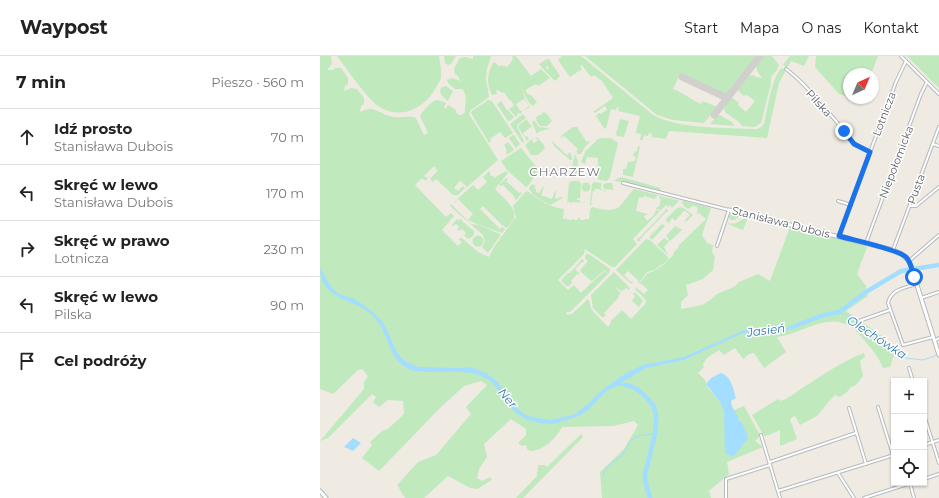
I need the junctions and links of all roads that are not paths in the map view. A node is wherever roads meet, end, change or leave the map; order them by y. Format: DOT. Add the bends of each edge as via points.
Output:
graph roads {
  1 [pos="902,56"];
  2 [pos="906,61"];
  3 [pos="786,69"];
  4 [pos="927,82"];
  5 [pos="939,94"];
  6 [pos="939,127"];
  7 [pos="933,144"];
  8 [pos="939,146"];
  9 [pos="870,152"];
  10 [pos="622,183"];
  11 [pos="939,186"];
  12 [pos="838,201"];
  13 [pos="850,204"];
  14 [pos="910,206"];
  15 [pos="729,210"];
  16 [pos="939,235"];
  17 [pos="839,236"];
  18 [pos="866,243"];
  19 [pos="717,246"];
  20 [pos="893,250"];
  21 [pos="908,260"];
  22 [pos="916,284"];
  23 [pos="939,292"];
  24 [pos="921,298"];
  25 [pos="890,310"];
  26 [pos="859,320"];
  27 [pos="933,336"];
  28 [pos="939,338"];
  29 [pos="934,341"];
  30 [pos="938,354"];
  31 [pos="909,368"];
  32 [pos="912,378"];
  33 [pos="878,407"];
  34 [pos="849,408"];
  35 [pos="927,425"];
  36 [pos="856,433"];
  37 [pos="761,434"];
  38 [pos="939,440"];
  39 [pos="932,442"];
  40 [pos="927,444"];
  41 [pos="892,450"];
  42 [pos="891,456"];
  43 [pos="770,462"];
  44 [pos="939,463"];
  45 [pos="866,464"];
  46 [pos="770,465"];
  47 [pos="838,473"];
  48 [pos="939,474"];
  49 [pos="927,478"];
  50 [pos="901,486"];
  51 [pos="911,486"];
  52 [pos="320,491"];
  53 [pos="778,491"];
  54 [pos="326,498"];
  55 [pos="726,498"];
  56 [pos="780,498"];
  57 [pos="854,498"];
  58 [pos="864,498"];
  59 [pos="914,498"];
  1 -- 2 [label="street"];
  2 -- 4 [label="street"];
  2 -- 9 [label="street, Lotnicza"];
  3 -- 9 [label="street, Pilska" via="810,92 852,143"];
  4 -- 5 [label="street"];
  4 -- 18 [label="street, Niepołomicka"];
  6 -- 7 [label="street, Pusta"];
  7 -- 8 [label="street"];
  7 -- 14 [label="street, Pusta"];
  9 -- 13 [label="street, Lotnicza"];
  10 -- 15 [label="street, Stanisława Dubois"];
  11 -- 14 [label="street" via="916,206"];
  12 -- 13 [label="street"];
  13 -- 17 [label="street, Lotnicza"];
  14 -- 20 [label="street, Pusta"];
  15 -- 17 [label="street, Stanisława Dubois"];
  15 -- 19 [label="street"];
  16 -- 21 [label="street"];
  17 -- 18 [label="street, Stanisława Dubois"];
  18 -- 20 [label="street, Stanisława Dubois"];
  20 -- 21 [label="street, Stanisława Dubois"];
  21 -- 22 [label="street, Stanisława Dubois"];
  22 -- 24 [label="street, Stanisława Dubois"];
  22 -- 25 [label="street" via="896,291 890,296"];
  23 -- 24 [label="street"];
  24 -- 27 [label="street, Stanisława Dubois"];
  25 -- 26 [label="street"];
  25 -- 27 [label="street" via="903,345"];
  27 -- 29 [label="street, Stanisława Dubois"];
  28 -- 29 [label="street"];
  29 -- 30 [label="street, Stanisława Dubois"];
  31 -- 32 [label="street"];
  33 -- 41 [label="street"];
  34 -- 36 [label="street"];
  35 -- 39 [label="street"];
  36 -- 43 [label="street"];
  36 -- 45 [label="street"];
  37 -- 43 [label="street"];
  38 -- 39 [label="street"];
  39 -- 40 [label="street"];
  39 -- 44 [label="street"];
  42 -- 45 [label="street"];
  43 -- 46 [label="street"];
  45 -- 47 [label="street"];
  46 -- 53 [label="street"];
  46 -- 55 [label="street" via="726,479"];
  47 -- 53 [label="street"];
  47 -- 57 [label="street"];
  48 -- 49 [label="street"];
  50 -- 58 [label="street"];
  51 -- 59 [label="street"];
  52 -- 54 [label="street"];
  53 -- 56 [label="street"];
}
